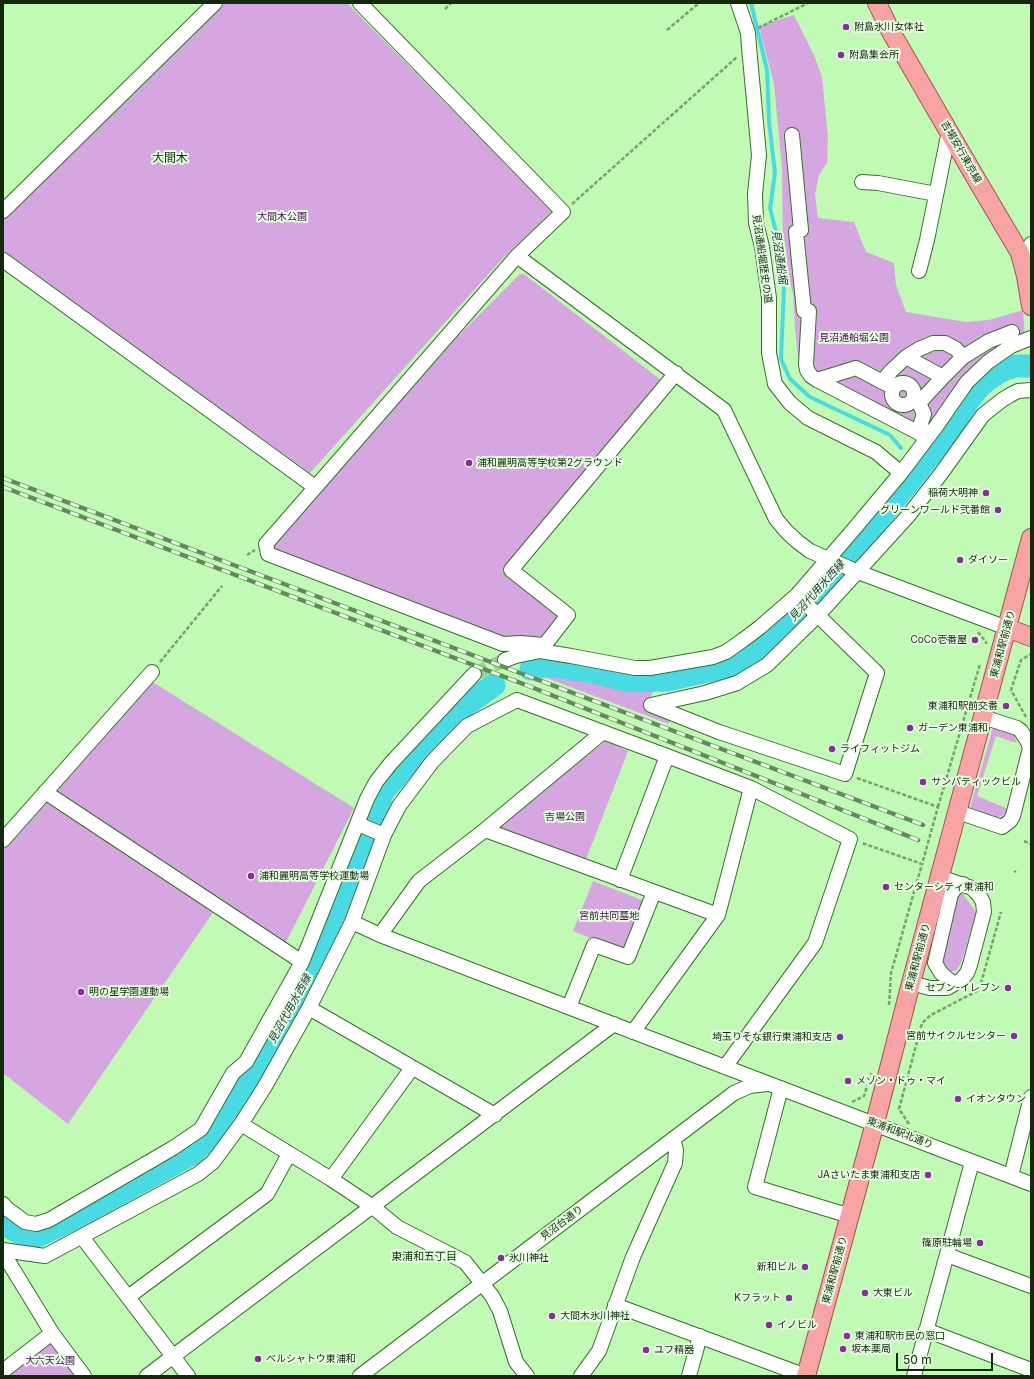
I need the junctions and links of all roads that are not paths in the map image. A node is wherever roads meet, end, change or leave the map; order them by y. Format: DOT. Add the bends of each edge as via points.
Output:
graph roads {
  1 [pos="216,3"];
  2 [pos="360,3"];
  3 [pos="738,3"];
  4 [pos="878,3"];
  5 [pos="949,131"];
  6 [pos="792,135"];
  7 [pos="862,182"];
  8 [pos="936,194"];
  9 [pos="3,211"];
  10 [pos="1027,251"];
  11 [pos="517,256"];
  12 [pos="3,260"];
  13 [pos="919,271"];
  14 [pos="1031,306"];
  15 [pos="1012,332"];
  16 [pos="1031,338"];
  17 [pos="906,357"];
  18 [pos="963,357"];
  19 [pos="676,374"];
  20 [pos="943,377"];
  21 [pos="817,380"];
  22 [pos="888,385"];
  23 [pos="1031,390"];
  24 [pos="915,401"];
  25 [pos="901,474"];
  26 [pos="315,487"];
  27 [pos="1031,538"];
  28 [pos="828,558"];
  29 [pos="858,572"];
  30 [pos="796,595"];
  31 [pos="818,615"];
  32 [pos="1007,628"];
  33 [pos="1031,637"];
  34 [pos="542,648"];
  35 [pos="505,660"];
  36 [pos="152,672"];
  37 [pos="474,674"];
  38 [pos="983,717"];
  39 [pos="604,732"];
  40 [pos="667,756"];
  41 [pos="751,788"];
  42 [pos="45,792"];
  43 [pos="958,812"];
  44 [pos="358,824"];
  45 [pos="485,830"];
  46 [pos="384,835"];
  47 [pos="3,840"];
  48 [pos="940,877"];
  49 [pos="620,880"];
  50 [pos="963,884"];
  51 [pos="654,892"];
  52 [pos="718,915"];
  53 [pos="352,922"];
  54 [pos="380,935"];
  55 [pos="302,962"];
  56 [pos="911,983"];
  57 [pos="954,984"];
  58 [pos="569,1007"];
  59 [pos="309,1008"];
  60 [pos="614,1024"];
  61 [pos="633,1032"];
  62 [pos="725,1067"];
  63 [pos="412,1068"];
  64 [pos="776,1086"];
  65 [pos="1031,1097"];
  66 [pos="495,1115"];
  67 [pos="241,1124"];
  68 [pos="875,1124"];
  69 [pos="673,1139"];
  70 [pos="289,1154"];
  71 [pos="972,1162"];
  72 [pos="1011,1176"];
  73 [pos="331,1179"];
  74 [pos="1031,1184"];
  75 [pos="373,1207"];
  76 [pos="4,1208"];
  77 [pos="850,1216"];
  78 [pos="82,1237"];
  79 [pos="3,1251"];
  80 [pos="947,1255"];
  81 [pos="482,1284"];
  82 [pos="1031,1286"];
  83 [pos="128,1297"];
  84 [pos="615,1305"];
  85 [pos="926,1330"];
  86 [pos="52,1333"];
  87 [pos="700,1336"];
  88 [pos="173,1356"];
  89 [pos="1031,1370"];
  90 [pos="3,1371"];
  91 [pos="84,1376"];
  92 [pos="147,1376"];
  93 [pos="188,1376"];
  94 [pos="360,1376"];
  95 [pos="527,1376"];
  96 [pos="581,1376"];
  97 [pos="689,1376"];
  98 [pos="806,1376"];
  99 [pos="914,1376"];
  1 -- 9 [label="street"];
  2 -- 11 [label="street" via="563,212"];
  3 -- 25 [label="street, 見沼通船堀歴史の道" via="748,33 759,154 755,194 756,223 769,298 769,353 775,384 790,403 808,418 876,452"];
  4 -- 5 [label="main road, 吉場安行東京線" via="891,32"];
  5 -- 8 [label="street"];
  5 -- 10 [label="main road, 吉場安行東京線" via="1020,252"];
  6 -- 21 [label="street" via="801,230 796,232 804,311 808,311 806,364 811,376"];
  7 -- 8 [label="street"];
  8 -- 13 [label="street"];
  10 -- 14 [label="main road, 吉場安行東京線"];
  11 -- 19 [label="street"];
  11 -- 26 [label="street"];
  12 -- 26 [label="street"];
  15 -- 18 [label="street" via="989,341"];
  16 -- 25 [label="street" via="1012,346 988,362 967,382"];
  17 -- 18 [label="street" via="933,343 945,343 956,349"];
  17 -- 20 [label="street"];
  17 -- 22 [label="street" via="891,370"];
  18 -- 20 [label="street"];
  19 -- 28 [label="street" via="724,410 776,518 787,532 810,551"];
  19 -- 34 [label="street" via="510,570 568,615"];
  20 -- 24 [label="street"];
  21 -- 22 [label="street" via="856,368"];
  21 -- 24 [label="street" via="923,437 921,423 924,414"];
  22 -- 24 [label="street" via="897,403 905,405"];
  23 -- 29 [label="street" via="1018,391 1010,395 983,415 940,475"];
  25 -- 28 [label="street"];
  26 -- 34 [label="street" via="266,544 268,554 503,644 520,643"];
  27 -- 32 [label="main road, 東浦和駅前通り"];
  28 -- 29 [label="street"];
  28 -- 30 [label="street"];
  29 -- 31 [label="street"];
  29 -- 32 [label="street"];
  30 -- 31 [label="street"];
  30 -- 34 [label="street" via="760,628 726,652 714,657 650,668 635,668"];
  31 -- 31 [label="street" via="767,665 737,683 651,705 846,774 877,673"];
  32 -- 33 [label="main road"];
  32 -- 38 [label="main road, 東浦和駅前通り"];
  34 -- 35 [label="street"];
  36 -- 42 [label="street"];
  37 -- 44 [label="street" via="376,782 366,799"];
  38 -- 43 [label="main road, 東浦和駅前通り"];
  38 -- 43 [label="street" via="1017,728 1030,748 1013,816 1002,827"];
  39 -- 40 [label="street"];
  39 -- 45 [label="street"];
  39 -- 46 [label="street" via="517,700 467,726 422,775 399,806"];
  40 -- 41 [label="street"];
  40 -- 49 [label="street"];
  41 -- 52 [label="street"];
  41 -- 62 [label="street" via="850,839 815,943"];
  42 -- 47 [label="street"];
  42 -- 55 [label="street"];
  43 -- 48 [label="main road, 東浦和駅前通り"];
  44 -- 46 [label="street"];
  44 -- 55 [label="street"];
  45 -- 49 [label="street"];
  45 -- 54 [label="street" via="419,882"];
  46 -- 53 [label="street"];
  48 -- 50 [label="street"];
  48 -- 56 [label="main road, 東浦和駅前通り"];
  49 -- 51 [label="street"];
  50 -- 57 [label="street" via="956,887 951,894 936,963 941,973"];
  50 -- 57 [label="street" via="979,895 984,912 970,965 964,976"];
  51 -- 52 [label="street"];
  51 -- 58 [label="street" via="628,957 594,945"];
  52 -- 61 [label="street"];
  53 -- 54 [label="street, 東浦和駅北通り"];
  53 -- 59 [label="street"];
  54 -- 58 [label="street, 東浦和駅北通り"];
  55 -- 76 [label="street" via="246,1062 233,1073 201,1129 49,1220 36,1224 25,1222"];
  56 -- 57 [label="street" via="939,989"];
  56 -- 68 [label="main road, 東浦和駅前通り"];
  58 -- 60 [label="street, 東浦和駅北通り"];
  59 -- 63 [label="street"];
  59 -- 67 [label="street"];
  60 -- 61 [label="street, 東浦和駅北通り"];
  60 -- 66 [label="street"];
  61 -- 62 [label="street, 東浦和駅北通り"];
  62 -- 64 [label="street, 東浦和駅北通り"];
  63 -- 66 [label="street"];
  63 -- 73 [label="street"];
  64 -- 68 [label="street, 東浦和駅北通り"];
  64 -- 69 [label="street, 見沼台通り" via="750,1086 734,1093"];
  64 -- 77 [label="street" via="755,1187"];
  65 -- 72 [label="street"];
  66 -- 75 [label="street"];
  67 -- 70 [label="street"];
  67 -- 78 [label="street" via="213,1162 198,1174"];
  68 -- 71 [label="street, 東浦和駅北通り"];
  68 -- 77 [label="main road, 東浦和駅前通り"];
  69 -- 81 [label="street, 見沼台通り"];
  69 -- 84 [label="street" via="676,1150 675,1163"];
  70 -- 73 [label="street"];
  70 -- 83 [label="street" via="267,1194"];
  71 -- 72 [label="street, 東浦和駅北通り"];
  71 -- 80 [label="street"];
  72 -- 74 [label="street, 東浦和駅北通り"];
  73 -- 75 [label="street"];
  75 -- 81 [label="street" via="397,1227 465,1262"];
  75 -- 88 [label="street"];
  77 -- 98 [label="main road, 東浦和駅前通り"];
  78 -- 79 [label="street" via="45,1256"];
  78 -- 83 [label="street"];
  79 -- 86 [label="street"];
  80 -- 82 [label="street"];
  80 -- 85 [label="street"];
  81 -- 94 [label="street, 見沼台通り"];
  81 -- 95 [label="street" via="500,1311 516,1362"];
  83 -- 88 [label="street"];
  84 -- 87 [label="street"];
  84 -- 96 [label="street" via="599,1351"];
  85 -- 89 [label="street"];
  85 -- 99 [label="street"];
  86 -- 90 [label="street"];
  86 -- 91 [label="street"];
  87 -- 97 [label="street"];
  87 -- 98 [label="street"];
  88 -- 92 [label="street"];
  88 -- 93 [label="street"];
}
